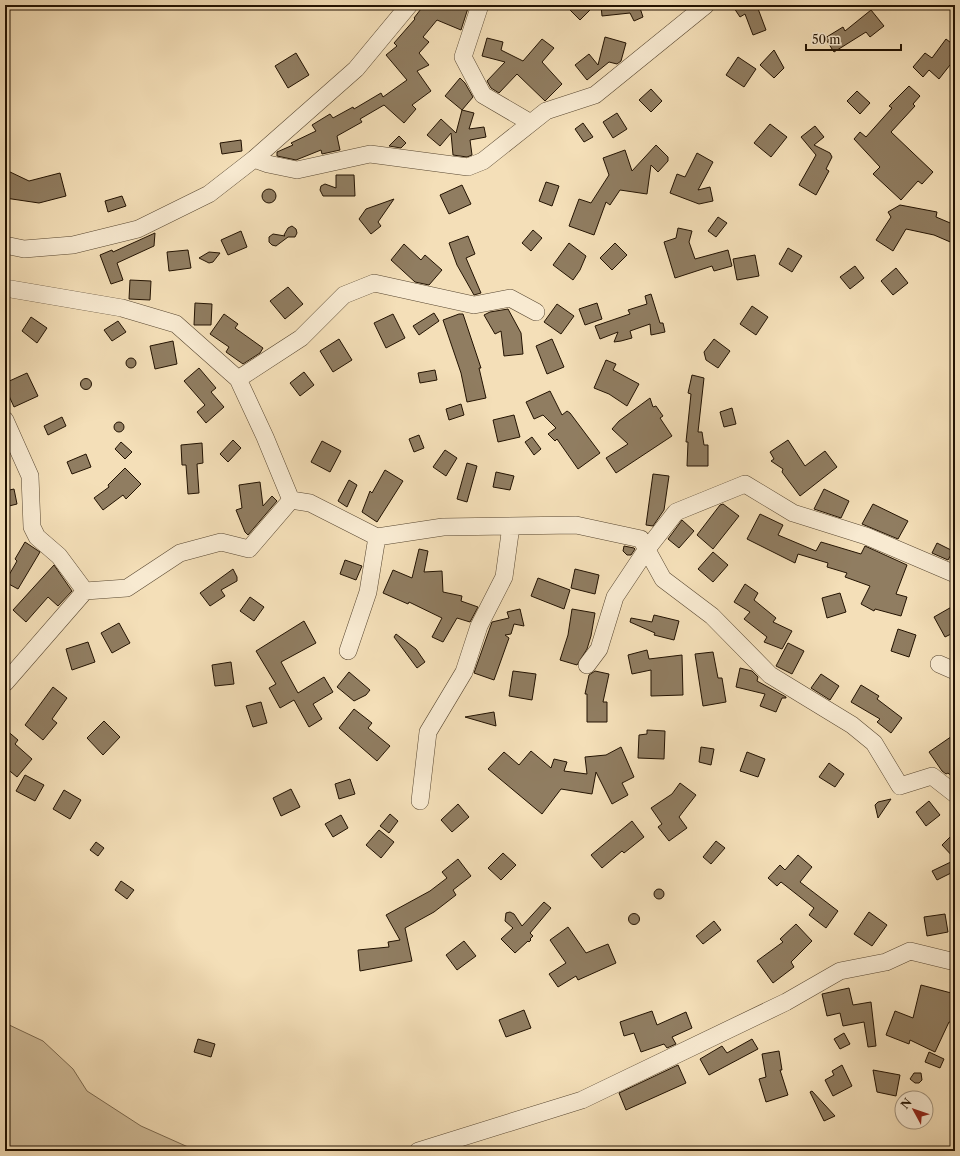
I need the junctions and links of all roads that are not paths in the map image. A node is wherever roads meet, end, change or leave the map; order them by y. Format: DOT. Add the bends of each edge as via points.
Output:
graph roads {
  1 [pos="409,5"];
  2 [pos="480,5"];
  3 [pos="706,5"];
  4 [pos="531,123"];
  5 [pos="254,160"];
  6 [pos="5,245"];
  7 [pos="5,288"];
  8 [pos="536,312"];
  9 [pos="238,379"];
  10 [pos="5,420"];
  11 [pos="291,500"];
  12 [pos="511,526"];
  13 [pos="377,537"];
  14 [pos="647,550"];
  15 [pos="955,574"];
  16 [pos="85,591"];
  17 [pos="348,651"];
  18 [pos="939,664"];
  19 [pos="587,665"];
  20 [pos="955,671"];
  21 [pos="5,683"];
  22 [pos="955,794"];
  23 [pos="420,801"];
  24 [pos="955,962"];
  25 [pos="418,1151"];
  1 -- 5 [label="street" via="356,69"];
  2 -- 4 [label="street" via="463,57 484,95"];
  3 -- 4 [label="street" via="595,95 546,111"];
  4 -- 5 [label="street" via="483,161 468,167 370,154 298,170"];
  5 -- 6 [label="street" via="209,194 138,229 73,245 24,249"];
  7 -- 9 [label="street" via="122,308 176,324"];
  8 -- 9 [label="street" via="510,298 474,305 374,282 344,295 301,338"];
  9 -- 11 [label="street"];
  10 -- 16 [label="street" via="30,476 32,527 37,537 59,556"];
  11 -- 13 [label="street" via="310,503"];
  11 -- 16 [label="street" via="249,549 221,542 180,552 127,588"];
  12 -- 13 [label="street" via="443,527"];
  12 -- 14 [label="street" via="576,525 641,538"];
  12 -- 23 [label="street" via="504,577 479,626 464,672 428,732"];
  13 -- 17 [label="street" via="368,592"];
  14 -- 15 [label="street" via="676,512 745,484 793,513 866,536"];
  14 -- 19 [label="street" via="615,597 599,649"];
  14 -- 22 [label="street" via="663,579 712,616 770,675 852,725 874,743 900,786 932,776"];
  16 -- 21 [label="street"];
  18 -- 20 [label="street"];
  24 -- 25 [label="street" via="910,951 886,962 840,971 786,1002 582,1100"];
}
